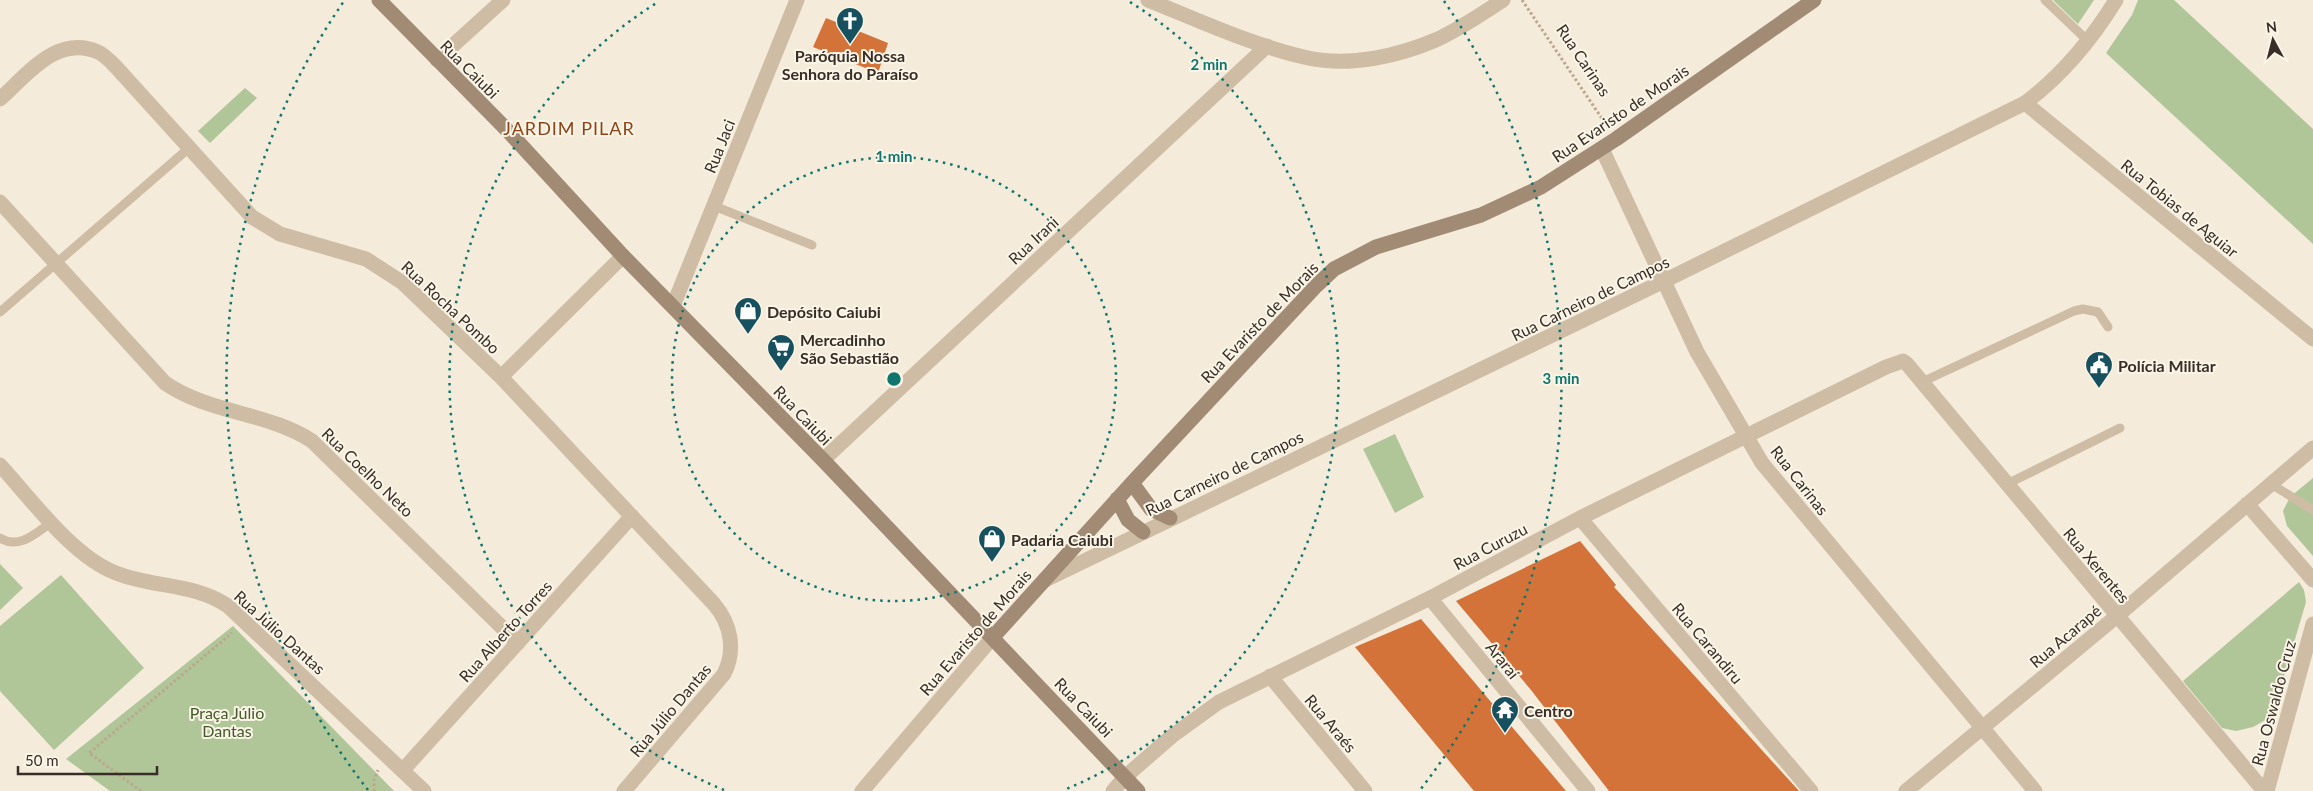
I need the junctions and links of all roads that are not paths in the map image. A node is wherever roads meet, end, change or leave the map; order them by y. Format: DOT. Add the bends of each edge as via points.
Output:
graph roads {
  1 [pos="379,0"];
  2 [pos="503,0"];
  3 [pos="797,0"];
  4 [pos="1148,0"];
  5 [pos="1503,0"];
  6 [pos="1814,0"];
  7 [pos="2045,0"];
  8 [pos="2116,0"];
  9 [pos="2088,41"];
  10 [pos="1267,46"];
  11 [pos="436,60"];
  12 [pos="0,99"];
  13 [pos="2025,104"];
  14 [pos="189,148"];
  15 [pos="1602,149"];
  16 [pos="0,202"];
  17 [pos="714,206"];
  18 [pos="812,245"];
  19 [pos="623,256"];
  20 [pos="56,264"];
  21 [pos="1664,281"];
  22 [pos="673,306"];
  23 [pos="0,312"];
  24 [pos="2108,327"];
  25 [pos="2313,339"];
  26 [pos="1902,361"];
  27 [pos="501,377"];
  28 [pos="1922,382"];
  29 [pos="2120,428"];
  30 [pos="1746,435"];
  31 [pos="2313,448"];
  32 [pos="823,460"];
  33 [pos="0,465"];
  34 [pos="1132,483"];
  35 [pos="2007,484"];
  36 [pos="2271,484"];
  37 [pos="1117,499"];
  38 [pos="2247,504"];
  39 [pos="2313,510"];
  40 [pos="632,516"];
  41 [pos="1170,518"];
  42 [pos="1580,518"];
  43 [pos="52,522"];
  44 [pos="1143,532"];
  45 [pos="0,538"];
  46 [pos="2313,580"];
  47 [pos="1043,581"];
  48 [pos="1430,598"];
  49 [pos="2117,616"];
  50 [pos="2313,624"];
  51 [pos="993,637"];
  52 [pos="518,643"];
  53 [pos="731,645"];
  54 [pos="1270,676"];
  55 [pos="1982,728"];
  56 [pos="403,770"];
  57 [pos="1126,776"];
  58 [pos="424,791"];
  59 [pos="624,791"];
  60 [pos="862,791"];
  61 [pos="1113,791"];
  62 [pos="1138,791"];
  63 [pos="1365,791"];
  64 [pos="1588,791"];
  65 [pos="1811,791"];
  66 [pos="1906,791"];
  67 [pos="2035,791"];
  68 [pos="2266,791"];
  1 -- 11 [label="street, Rua Caiubi"];
  2 -- 11 [label="street"];
  3 -- 17 [label="street, Rua Jaci"];
  4 -- 10 [label="street"];
  5 -- 10 [label="street" via="1438,39 1403,52 1374,58 1342,61 1310,58"];
  6 -- 15 [label="street, Rua Evaristo de Morais"];
  7 -- 9 [label="lane"];
  8 -- 9 [label="street, Rua Carneiro de Campos"];
  9 -- 13 [label="street, Rua Carneiro de Campos"];
  10 -- 32 [label="street, Rua Irani"];
  11 -- 19 [label="street, Rua Caiubi" via="509,132"];
  12 -- 14 [label="street, Rua Rocha Pombo" via="47,56 61,49 77,47 99,52"];
  13 -- 21 [label="street, Rua Carneiro de Campos"];
  13 -- 25 [label="street, Rua Tobias de Aguiar"];
  14 -- 20 [label="lane"];
  14 -- 27 [label="street, Rua Rocha Pombo" via="252,217 280,234 366,259 381,268 403,283"];
  15 -- 21 [label="street, Rua Carinas"];
  15 -- 34 [label="street, Rua Evaristo de Morais" via="1511,202 1481,215 1376,247 1334,270"];
  16 -- 20 [label="street, Rua Coelho Neto"];
  17 -- 18 [label="lane"];
  17 -- 22 [label="street, Rua Jaci"];
  19 -- 22 [label="street, Rua Caiubi"];
  19 -- 27 [label="street"];
  20 -- 23 [label="lane"];
  20 -- 52 [label="street, Rua Coelho Neto" via="165,383 179,393 296,430 312,442"];
  21 -- 30 [label="street, Rua Carinas" via="1697,352"];
  21 -- 41 [label="street, Rua Carneiro de Campos"];
  22 -- 32 [label="street, Rua Caiubi"];
  24 -- 28 [label="lane" via="2098,312 2074,311"];
  26 -- 28 [label="street, Rua Xerentes"];
  26 -- 30 [label="street, Rua Curuzu"];
  27 -- 40 [label="street, Rua Rocha Pombo"];
  28 -- 35 [label="street, Rua Xerentes"];
  29 -- 35 [label="lane"];
  30 -- 42 [label="street, Rua Curuzu"];
  30 -- 55 [label="street, Rua Carinas" via="1762,463"];
  31 -- 36 [label="street, Rua Acarapé"];
  32 -- 51 [label="street, Rua Caiubi"];
  33 -- 43 [label="street, Rua Júlio Dantas"];
  34 -- 37 [label="street, Rua Evaristo de Morais"];
  34 -- 41 [label="street" via="1151,508"];
  35 -- 49 [label="street, Rua Xerentes"];
  36 -- 38 [label="street, Rua Acarapé"];
  36 -- 39 [label="lane"];
  37 -- 44 [label="street" via="1128,520"];
  37 -- 47 [label="street, Rua Evaristo de Morais"];
  38 -- 46 [label="street"];
  38 -- 49 [label="street, Rua Acarapé"];
  40 -- 52 [label="street, Rua Alberto Torres"];
  40 -- 53 [label="street, Rua Rocha Pombo" via="720,612 728,626"];
  41 -- 44 [label="street, Rua Carneiro de Campos"];
  42 -- 48 [label="street, Rua Curuzu"];
  42 -- 65 [label="street, Rua Carandiru"];
  43 -- 45 [label="lane" via="17,544 8,544"];
  43 -- 56 [label="street, Rua Júlio Dantas" via="103,568 131,578 202,592 228,606"];
  44 -- 47 [label="street, Rua Carneiro de Campos"];
  47 -- 51 [label="street, Rua Evaristo de Morais"];
  48 -- 54 [label="street, Rua Curuzu"];
  48 -- 64 [label="street, Araraí"];
  49 -- 55 [label="street, Rua Acarapé"];
  49 -- 68 [label="street, Rua Xerentes"];
  50 -- 68 [label="street, Rua Oswaldo Cruz"];
  51 -- 57 [label="street, Rua Caiubi"];
  51 -- 60 [label="street, Rua Evaristo de Morais"];
  52 -- 56 [label="street, Rua Alberto Torres"];
  53 -- 59 [label="street, Rua Júlio Dantas" via="724,674"];
  54 -- 57 [label="street, Rua Curuzu" via="1219,702 1172,736"];
  54 -- 63 [label="street, Rua Araés"];
  55 -- 66 [label="street, Rua Acarapé"];
  55 -- 67 [label="street, Rua Carinas"];
  56 -- 58 [label="street, Rua Júlio Dantas"];
  57 -- 61 [label="street, Rua Curuzu"];
  57 -- 62 [label="street, Rua Caiubi"];
}
